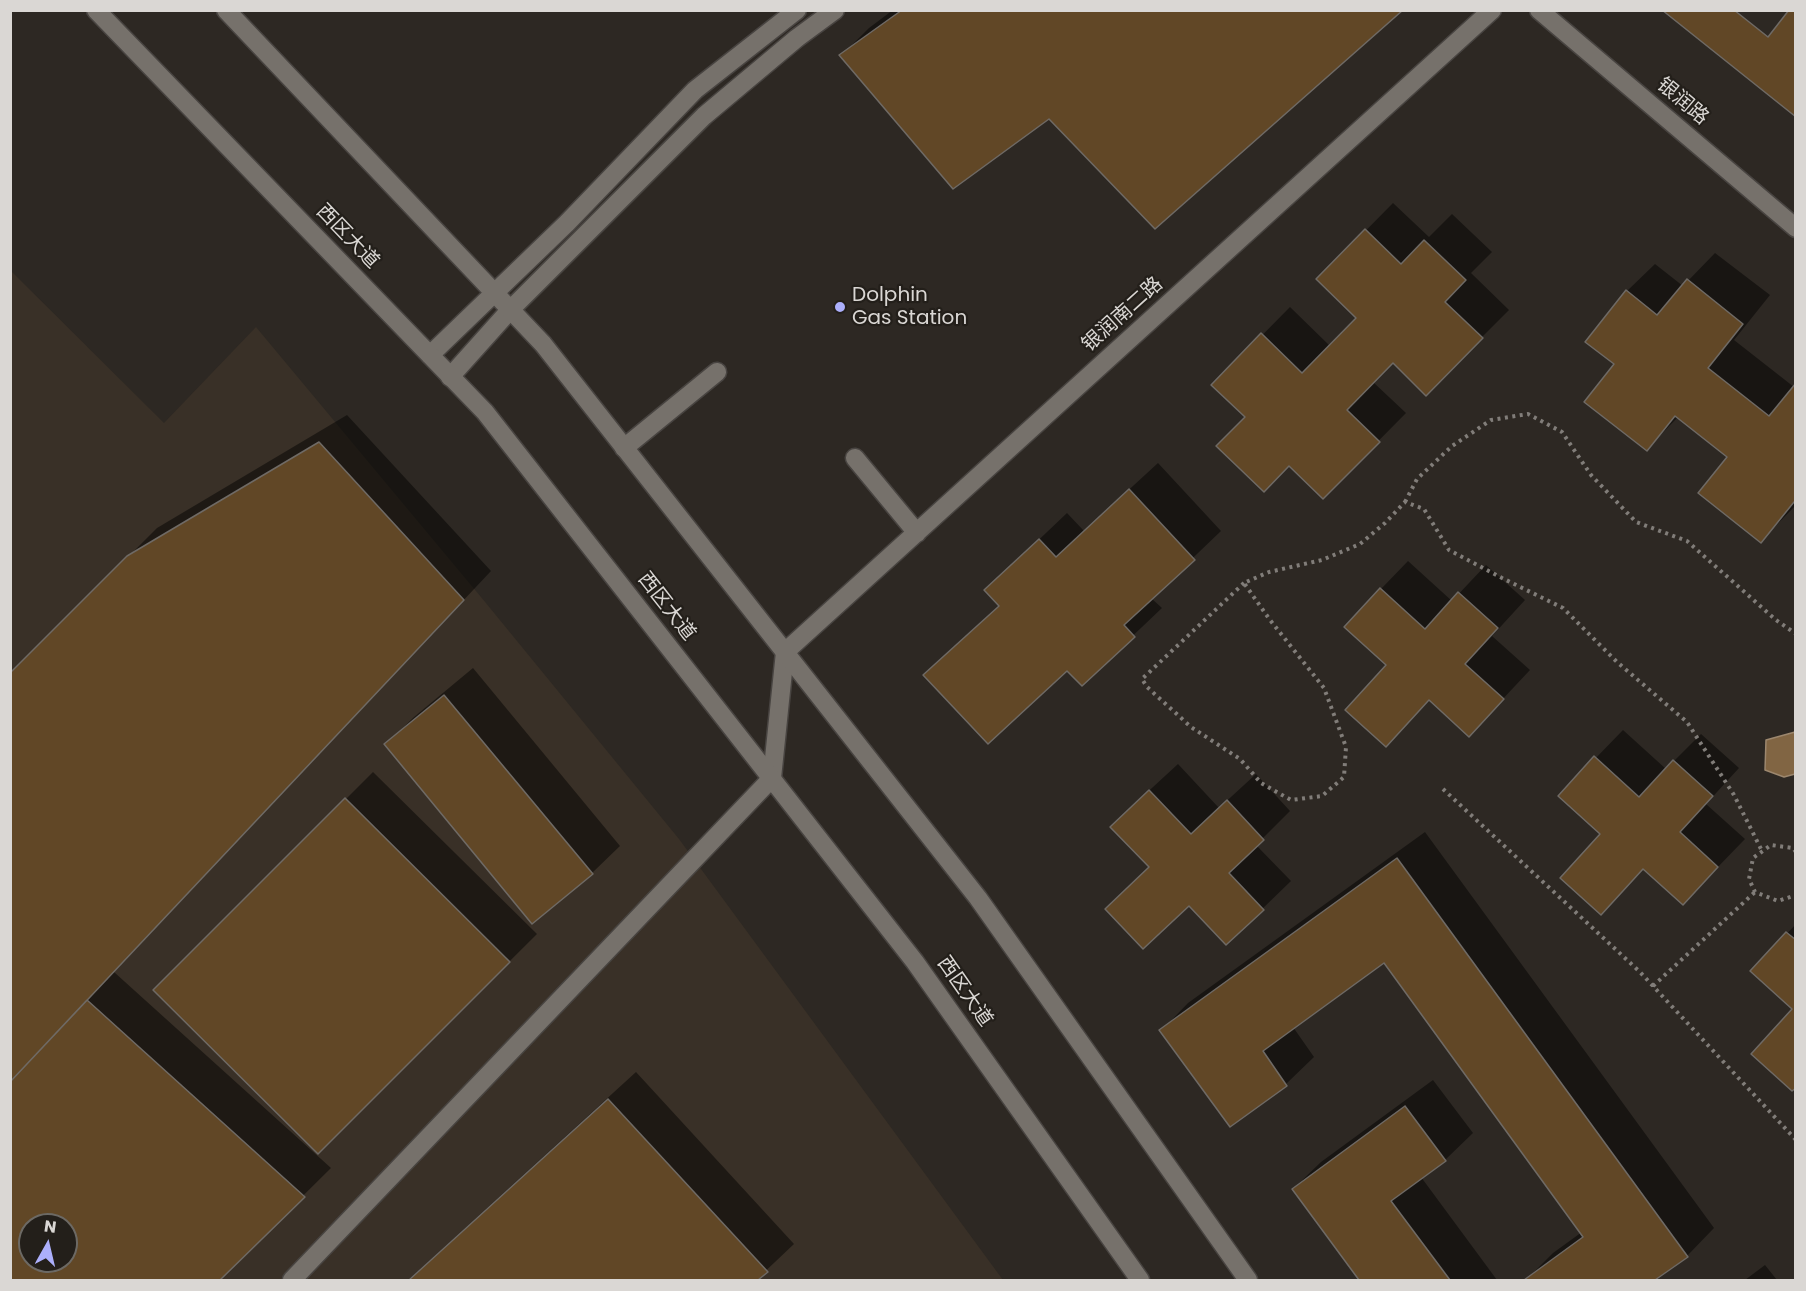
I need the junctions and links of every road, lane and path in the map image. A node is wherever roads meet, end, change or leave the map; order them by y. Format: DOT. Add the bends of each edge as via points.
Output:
graph roads {
  1 [pos="96,10"];
  2 [pos="226,10"];
  3 [pos="797,10"];
  4 [pos="835,10"];
  5 [pos="1492,10"];
  6 [pos="1539,10"];
  7 [pos="1796,228"];
  8 [pos="494,293"];
  9 [pos="510,310"];
  10 [pos="430,355"];
  11 [pos="717,372"];
  12 [pos="450,376"];
  13 [pos="624,448"];
  14 [pos="855,458"];
  15 [pos="1405,502"];
  16 [pos="917,533"];
  17 [pos="1244,583"];
  18 [pos="1796,634"];
  19 [pos="785,652"];
  20 [pos="772,778"];
  21 [pos="1443,789"];
  22 [pos="1762,851"];
  23 [pos="1796,852"];
  24 [pos="1755,892"];
  25 [pos="1796,895"];
  26 [pos="1653,986"];
  27 [pos="1796,1140"];
  28 [pos="292,1281"];
  29 [pos="1140,1281"];
  30 [pos="1248,1281"];
  1 -- 10 [label="street, 西区大道"];
  2 -- 8 [label="street"];
  3 -- 8 [label="street" via="695,90"];
  4 -- 9 [label="street" via="704,116"];
  5 -- 16 [label="street, 银润南二路"];
  6 -- 7 [label="street, 银润路"];
  8 -- 9 [label="street"];
  8 -- 10 [label="street"];
  9 -- 12 [label="street"];
  9 -- 13 [label="street" via="543,344"];
  10 -- 12 [label="street, 西区大道"];
  11 -- 13 [label="street"];
  12 -- 20 [label="street, 西区大道" via="485,412"];
  13 -- 19 [label="street"];
  14 -- 16 [label="street"];
  15 -- 17 [label="path" via="1360,544 1322,560 1269,572"];
  15 -- 18 [label="path" via="1417,479 1452,446 1491,420 1528,414 1562,432 1591,475 1636,522 1687,541"];
  15 -- 22 [label="path" via="1424,508 1449,550 1563,608 1617,662 1687,722 1734,795"];
  16 -- 19 [label="street, 银润南二路"];
  17 -- 17 [label="path" via="1324,688 1346,747 1344,777 1322,796 1291,800 1261,783 1240,759 1191,727 1142,678"];
  19 -- 20 [label="street"];
  19 -- 30 [label="street" via="978,898"];
  20 -- 28 [label="street"];
  20 -- 29 [label="street, 西区大道" via="915,962"];
  21 -- 26 [label="path"];
  22 -- 23 [label="path" via="1771,845 1793,848"];
  22 -- 24 [label="path" via="1753,858 1749,879"];
  24 -- 25 [label="path" via="1778,901"];
  24 -- 26 [label="path"];
  26 -- 27 [label="path"];
}
